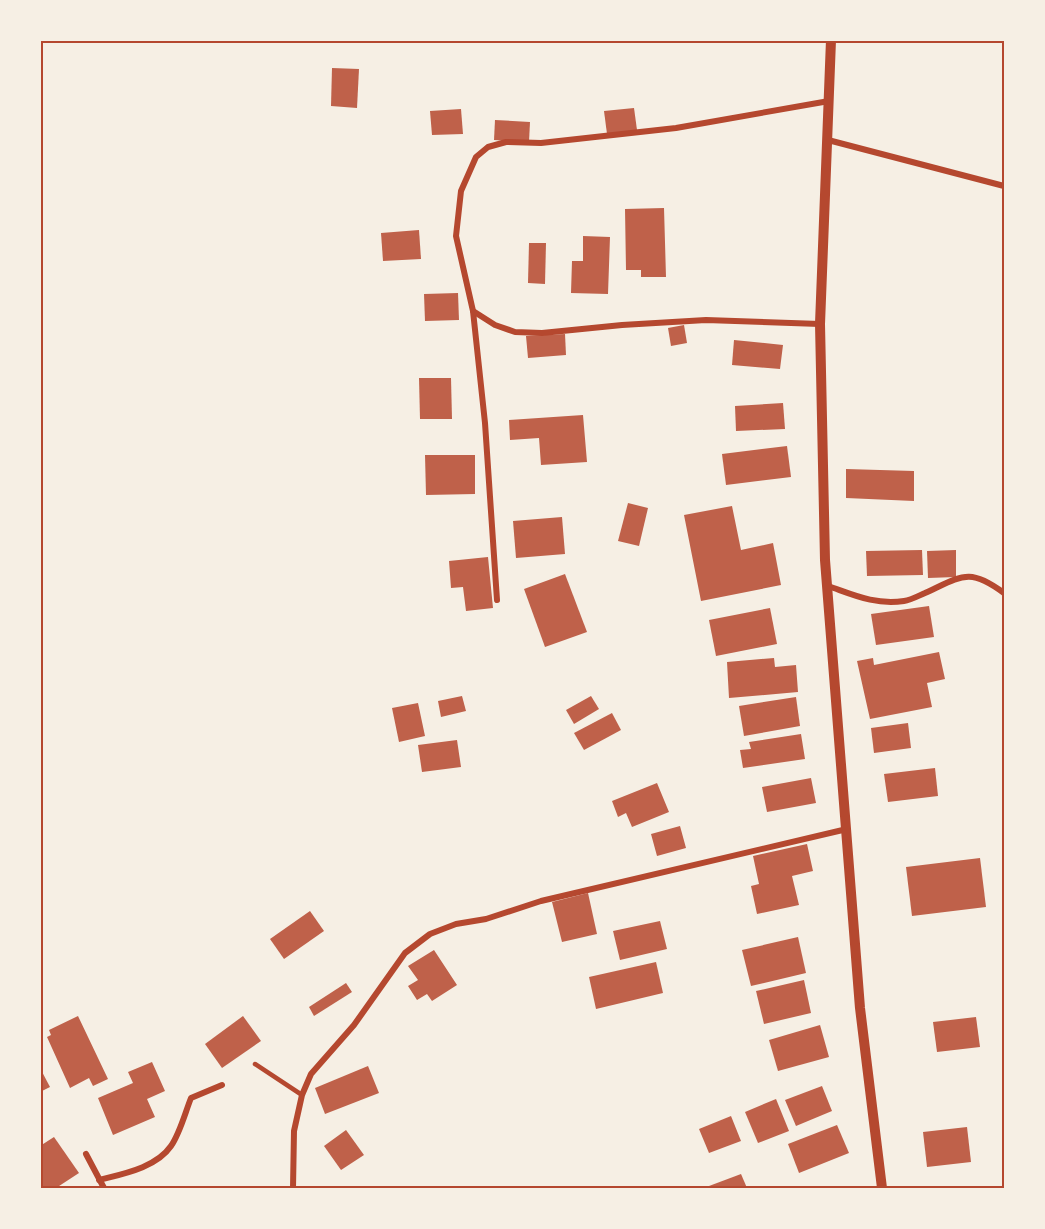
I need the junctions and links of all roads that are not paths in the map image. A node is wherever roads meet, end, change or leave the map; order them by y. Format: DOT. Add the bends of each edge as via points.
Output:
graph roads {
  1 [pos="831,40"];
  2 [pos="829,100"];
  3 [pos="828,140"];
  4 [pos="1005,186"];
  5 [pos="473,310"];
  6 [pos="820,324"];
  7 [pos="828,586"];
  8 [pos="1005,593"];
  9 [pos="497,600"];
  10 [pos="847,829"];
  11 [pos="255,1064"];
  12 [pos="222,1085"];
  13 [pos="302,1095"];
  14 [pos="86,1154"];
  15 [pos="99,1180"];
  16 [pos="104,1188"];
  17 [pos="293,1188"];
  18 [pos="882,1188"];
  1 -- 2 [label="street"];
  2 -- 3 [label="street"];
  2 -- 5 [label="street" via="676,128 541,143 506,142 488,147 476,157 461,190 456,236"];
  3 -- 4 [label="street"];
  3 -- 6 [label="street"];
  5 -- 6 [label="street" via="495,325 515,332 706,320"];
  5 -- 9 [label="street" via="486,423"];
  6 -- 7 [label="street"];
  7 -- 8 [label="street" via="872,601 906,601 957,578 974,575"];
  7 -- 10 [label="street"];
  10 -- 13 [label="street" via="541,901 430,934 405,953 354,1025 311,1074"];
  10 -- 18 [label="street" via="860,1008"];
  11 -- 13 [label="lane"];
  12 -- 15 [label="street" via="191,1098 170,1147 153,1162"];
  13 -- 17 [label="street" via="294,1131"];
  14 -- 15 [label="street"];
  15 -- 16 [label="street"];
}
